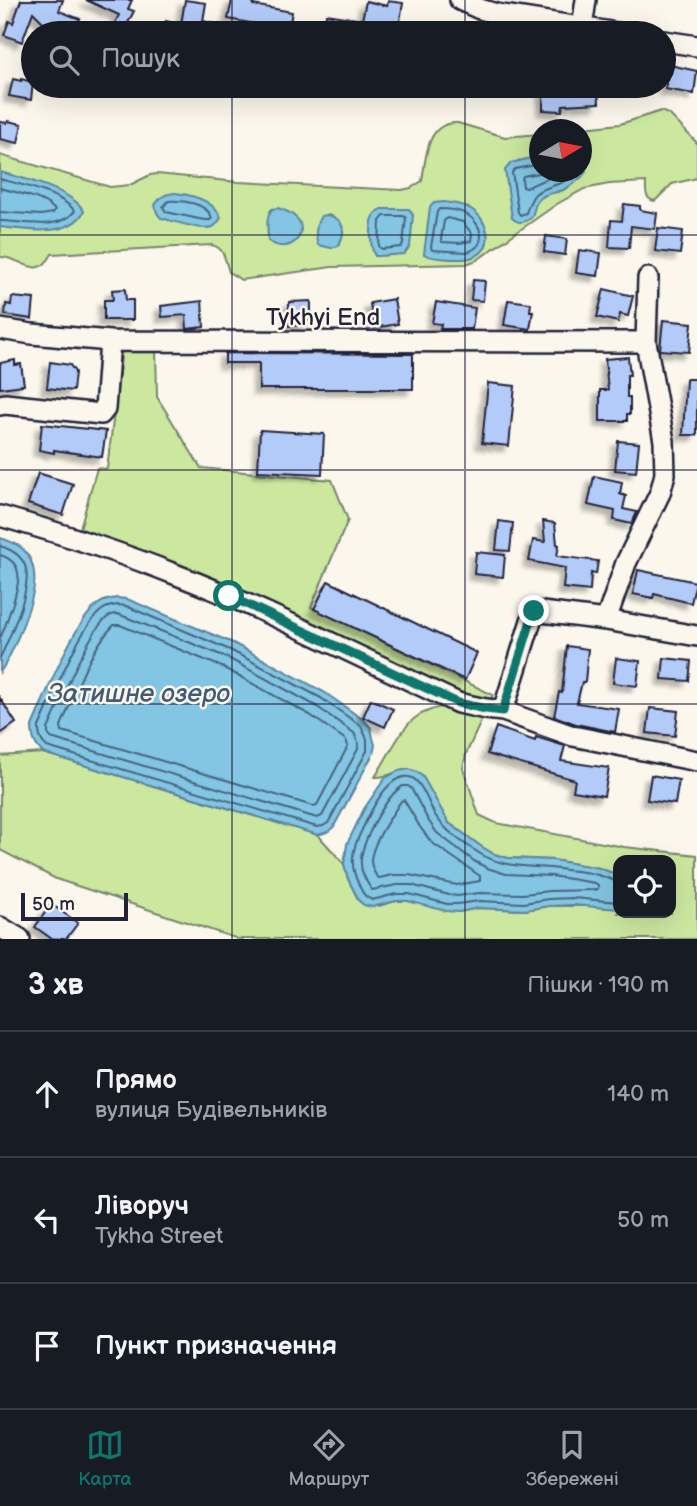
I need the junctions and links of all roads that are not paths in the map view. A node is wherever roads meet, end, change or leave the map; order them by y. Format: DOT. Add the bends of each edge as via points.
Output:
graph roads {
  1 [pos="460,0"];
  2 [pos="586,0"];
  3 [pos="543,21"];
  4 [pos="583,21"];
  5 [pos="676,43"];
  6 [pos="697,46"];
  7 [pos="648,278"];
  8 [pos="0,329"];
  9 [pos="110,341"];
  10 [pos="646,342"];
  11 [pos="0,405"];
  12 [pos="0,516"];
  13 [pos="606,620"];
  14 [pos="697,636"];
  15 [pos="503,711"];
  16 [pos="697,761"];
  17 [pos="0,927"];
  18 [pos="20,939"];
  1 -- 3 [label="street" via="497,14"];
  2 -- 4 [label="street"];
  5 -- 6 [label="street"];
  7 -- 10 [label="street"];
  8 -- 9 [label="street, Tykhyi End"];
  9 -- 10 [label="street, Tykhyi End"];
  9 -- 11 [label="street" via="101,414"];
  10 -- 13 [label="street" via="664,441 665,474"];
  12 -- 15 [label="street" via="157,567 458,703"];
  13 -- 14 [label="street"];
  13 -- 15 [label="street" via="534,611"];
  15 -- 16 [label="street" via="573,736"];
  17 -- 18 [label="street"];
}
